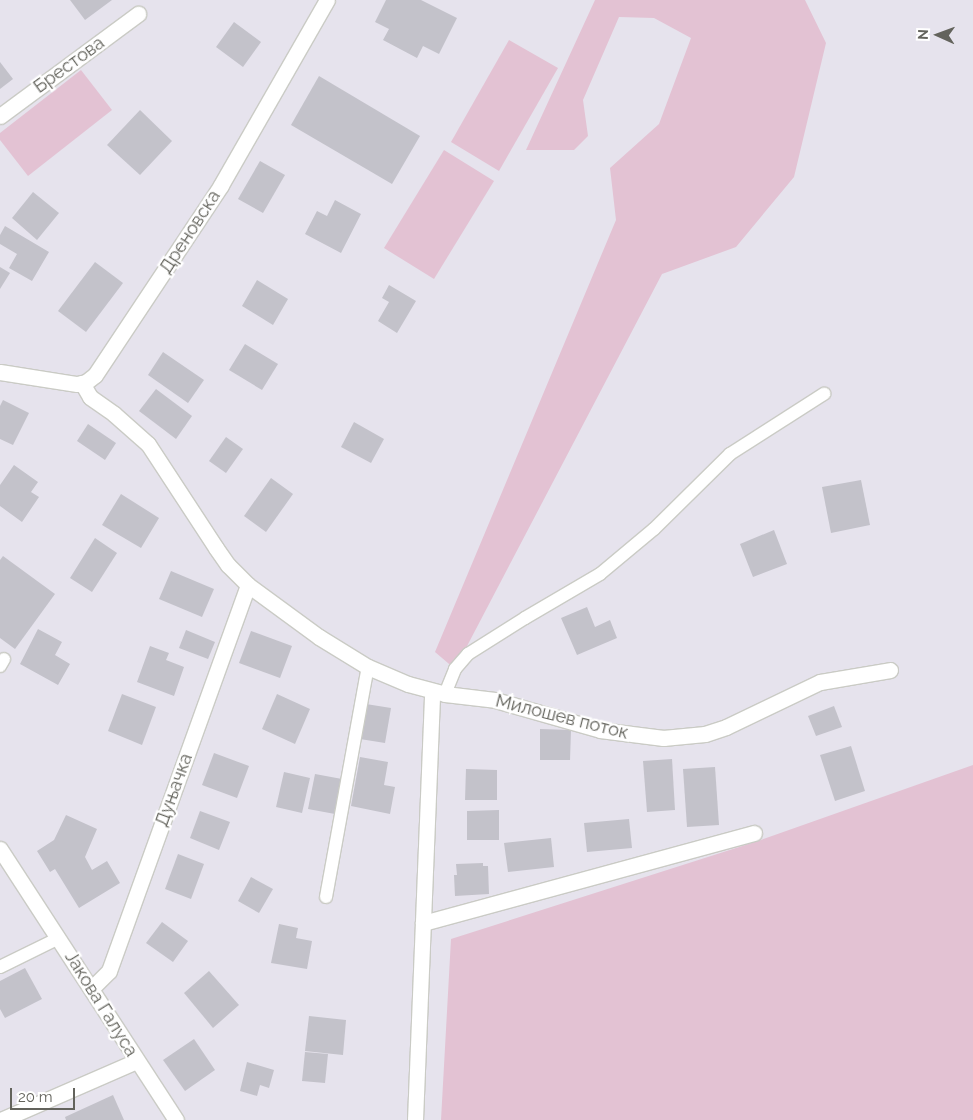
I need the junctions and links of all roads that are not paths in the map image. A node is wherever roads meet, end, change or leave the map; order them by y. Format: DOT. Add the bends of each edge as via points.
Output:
graph roads {
  1 [pos="327,0"];
  2 [pos="138,14"];
  3 [pos="0,116"];
  4 [pos="0,372"];
  5 [pos="82,383"];
  6 [pos="824,394"];
  7 [pos="248,585"];
  8 [pos="368,667"];
  9 [pos="890,670"];
  10 [pos="438,692"];
  11 [pos="754,833"];
  12 [pos="0,849"];
  13 [pos="326,897"];
  14 [pos="423,923"];
  15 [pos="59,938"];
  16 [pos="0,967"];
  17 [pos="92,989"];
  18 [pos="137,1061"];
  19 [pos="1,1120"];
  20 [pos="176,1120"];
  21 [pos="415,1120"];
  1 -- 5 [label="street, Дреновска" via="221,185 100,370"];
  2 -- 3 [label="street, Брестова"];
  4 -- 5 [label="street"];
  5 -- 7 [label="street, Милошев поток" via="90,398 148,444 228,565"];
  6 -- 10 [label="lane" via="730,454 654,529 600,574 468,654"];
  7 -- 8 [label="street, Милошев поток" via="319,637"];
  7 -- 17 [label="street, Дуњачка" via="109,970"];
  8 -- 10 [label="street, Милошев поток" via="408,684"];
  8 -- 13 [label="lane"];
  9 -- 10 [label="street, Милошев поток" via="820,682 726,727 705,734 663,738 600,730 495,700"];
  10 -- 14 [label="street"];
  11 -- 14 [label="street"];
  12 -- 15 [label="street, Јакова Галуса"];
  14 -- 21 [label="street"];
  15 -- 16 [label="lane, Јакова Галуса"];
  15 -- 17 [label="street, Јакова Галуса"];
  17 -- 18 [label="street, Јакова Галуса"];
  18 -- 19 [label="street"];
  18 -- 20 [label="street, Јакова Галуса"];
}
